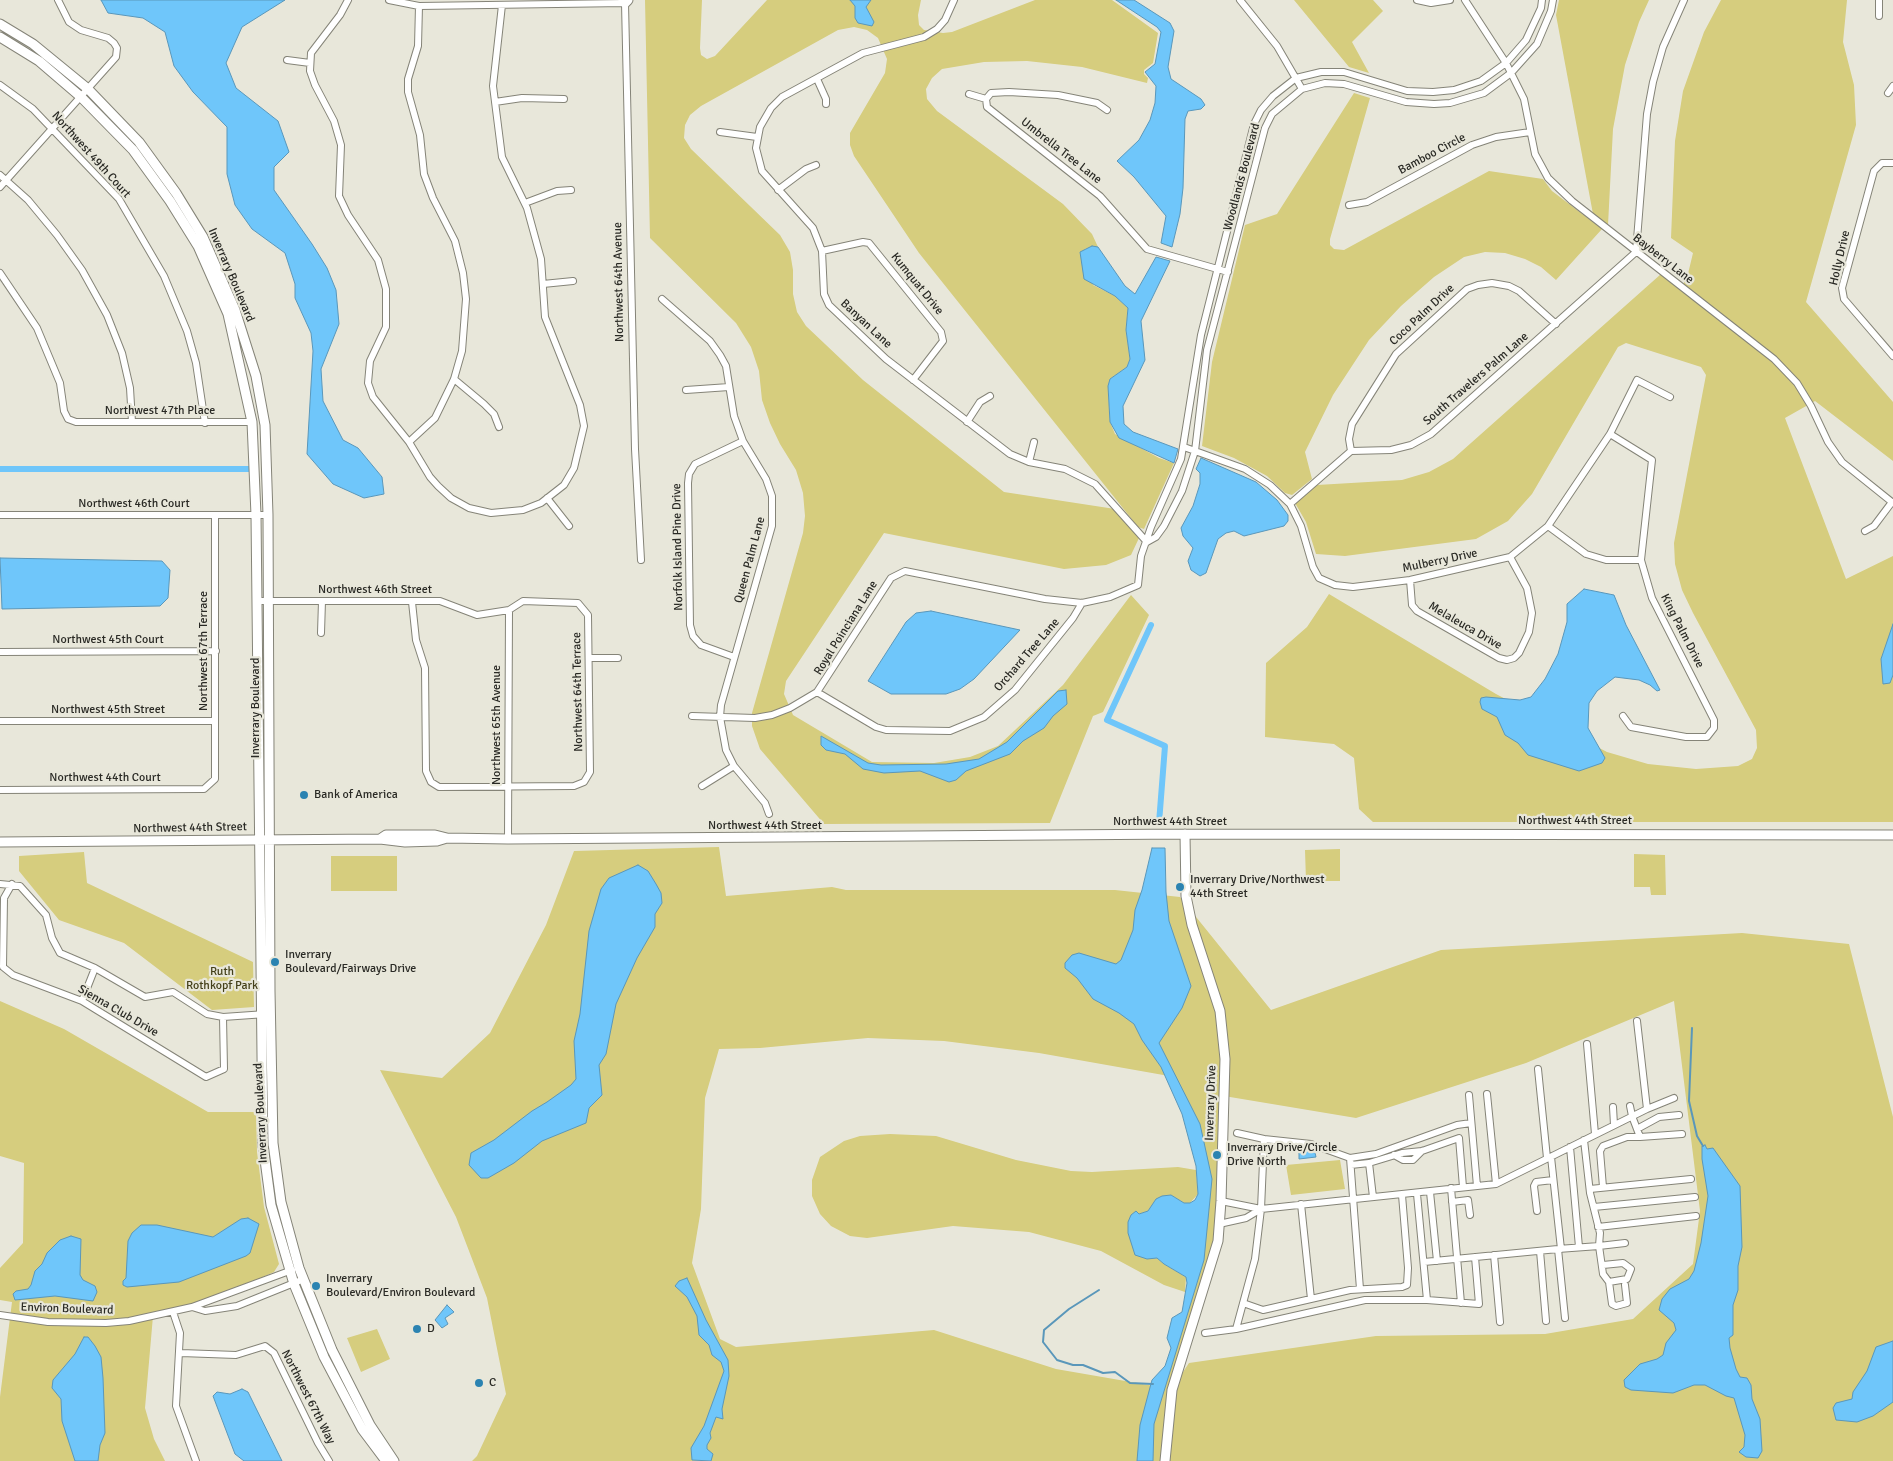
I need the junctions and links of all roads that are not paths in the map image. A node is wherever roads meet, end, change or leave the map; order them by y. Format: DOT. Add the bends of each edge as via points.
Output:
graph roads {
  1 [pos="58,0"];
  2 [pos="348,0"];
  3 [pos="388,0"];
  4 [pos="954,0"];
  5 [pos="1240,0"];
  6 [pos="1417,0"];
  7 [pos="1450,0"];
  8 [pos="1465,0"];
  9 [pos="1542,0"];
  10 [pos="1553,0"];
  11 [pos="1684,0"];
  12 [pos="1879,0"];
  13 [pos="625,1"];
  14 [pos="502,5"];
  15 [pos="420,6"];
  16 [pos="1879,16"];
  17 [pos="0,24"];
  18 [pos="0,37"];
  19 [pos="287,60"];
  20 [pos="310,62"];
  21 [pos="1506,63"];
  22 [pos="1511,73"];
  23 [pos="1296,78"];
  24 [pos="817,79"];
  25 [pos="0,84"];
  26 [pos="1893,86"];
  27 [pos="88,89"];
  28 [pos="1302,89"];
  29 [pos="1888,93"];
  30 [pos="969,94"];
  31 [pos="81,97"];
  32 [pos="564,99"];
  33 [pos="986,99"];
  34 [pos="495,102"];
  35 [pos="826,104"];
  36 [pos="1107,110"];
  37 [pos="53,129"];
  38 [pos="720,132"];
  39 [pos="1530,132"];
  40 [pos="757,137"];
  41 [pos="1893,163"];
  42 [pos="816,165"];
  43 [pos="0,175"];
  44 [pos="6,181"];
  45 [pos="0,187"];
  46 [pos="571,190"];
  47 [pos="778,190"];
  48 [pos="525,203"];
  49 [pos="1348,205"];
  50 [pos="822,252"];
  51 [pos="1636,252"];
  52 [pos="1216,269"];
  53 [pos="1228,272"];
  54 [pos="0,273"];
  55 [pos="573,281"];
  56 [pos="543,284"];
  57 [pos="662,299"];
  58 [pos="1556,324"];
  59 [pos="1893,356"];
  60 [pos="454,379"];
  61 [pos="913,380"];
  62 [pos="729,387"];
  63 [pos="686,390"];
  64 [pos="990,396"];
  65 [pos="1670,397"];
  66 [pos="132,422"];
  67 [pos="252,422"];
  68 [pos="967,422"];
  69 [pos="205,423"];
  70 [pos="499,426"];
  71 [pos="1610,434"];
  72 [pos="742,441"];
  73 [pos="410,442"];
  74 [pos="1034,442"];
  75 [pos="1184,447"];
  76 [pos="1195,450"];
  77 [pos="1351,450"];
  78 [pos="1028,462"];
  79 [pos="547,498"];
  80 [pos="1893,502"];
  81 [pos="1290,504"];
  82 [pos="0,515"];
  83 [pos="216,515"];
  84 [pos="256,515"];
  85 [pos="268,515"];
  86 [pos="570,526"];
  87 [pos="1548,526"];
  88 [pos="1865,531"];
  89 [pos="1147,542"];
  90 [pos="1510,557"];
  91 [pos="641,560"];
  92 [pos="1641,560"];
  93 [pos="1410,580"];
  94 [pos="1138,586"];
  95 [pos="257,601"];
  96 [pos="267,601"];
  97 [pos="322,601"];
  98 [pos="412,602"];
  99 [pos="578,603"];
  100 [pos="1082,603"];
  101 [pos="509,610"];
  102 [pos="321,633"];
  103 [pos="216,651"];
  104 [pos="0,652"];
  105 [pos="734,657"];
  106 [pos="588,658"];
  107 [pos="618,658"];
  108 [pos="817,692"];
  109 [pos="263,703"];
  110 [pos="692,716"];
  111 [pos="1623,716"];
  112 [pos="720,718"];
  113 [pos="0,721"];
  114 [pos="216,721"];
  115 [pos="734,766"];
  116 [pos="209,786"];
  117 [pos="702,786"];
  118 [pos="508,787"];
  119 [pos="0,790"];
  120 [pos="768,814"];
  121 [pos="1185,834"];
  122 [pos="1893,836"];
  123 [pos="259,839"];
  124 [pos="269,839"];
  125 [pos="508,839"];
  126 [pos="0,842"];
  127 [pos="0,884"];
  128 [pos="12,884"];
  129 [pos="95,968"];
  130 [pos="82,1000"];
  131 [pos="260,1014"];
  132 [pos="270,1014"];
  133 [pos="223,1017"];
  134 [pos="1637,1021"];
  135 [pos="1587,1044"];
  136 [pos="1538,1069"];
  137 [pos="1487,1094"];
  138 [pos="1469,1095"];
  139 [pos="1674,1098"];
  140 [pos="1630,1106"];
  141 [pos="1613,1107"];
  142 [pos="1647,1109"];
  143 [pos="1679,1115"];
  144 [pos="1632,1116"];
  145 [pos="1471,1122"];
  146 [pos="1457,1125"];
  147 [pos="1614,1125"];
  148 [pos="1637,1129"];
  149 [pos="1237,1133"];
  150 [pos="1595,1134"];
  151 [pos="1682,1134"];
  152 [pos="1640,1137"];
  153 [pos="1459,1138"];
  154 [pos="1264,1139"];
  155 [pos="1584,1140"];
  156 [pos="1570,1147"];
  157 [pos="1549,1157"];
  158 [pos="1350,1158"];
  159 [pos="1369,1163"];
  160 [pos="1351,1165"];
  161 [pos="1691,1179"];
  162 [pos="1554,1180"];
  163 [pos="1496,1184"];
  164 [pos="1477,1186"];
  165 [pos="1463,1187"];
  166 [pos="1603,1187"];
  167 [pos="1451,1188"];
  168 [pos="1590,1189"];
  169 [pos="1430,1192"];
  170 [pos="1417,1194"];
  171 [pos="1402,1195"];
  172 [pos="1373,1197"];
  173 [pos="1352,1198"];
  174 [pos="1695,1198"];
  175 [pos="1221,1201"];
  176 [pos="1452,1202"];
  177 [pos="1301,1204"];
  178 [pos="1245,1205"];
  179 [pos="1594,1207"];
  180 [pos="1261,1209"];
  181 [pos="1537,1211"];
  182 [pos="1470,1216"];
  183 [pos="1696,1216"];
  184 [pos="1246,1218"];
  185 [pos="1219,1224"];
  186 [pos="1598,1226"];
  187 [pos="1626,1243"];
  188 [pos="1599,1246"];
  189 [pos="1579,1248"];
  190 [pos="1559,1249"];
  191 [pos="1540,1251"];
  192 [pos="1494,1255"];
  193 [pos="1474,1257"];
  194 [pos="1456,1258"];
  195 [pos="1437,1261"];
  196 [pos="1424,1262"];
  197 [pos="1603,1265"];
  198 [pos="299,1268"];
  199 [pos="290,1271"];
  200 [pos="304,1279"];
  201 [pos="1610,1282"];
  202 [pos="294,1284"];
  203 [pos="1626,1285"];
  204 [pos="1360,1289"];
  205 [pos="1311,1299"];
  206 [pos="1427,1300"];
  207 [pos="1243,1303"];
  208 [pos="1460,1303"];
  209 [pos="192,1307"];
  210 [pos="173,1312"];
  211 [pos="0,1315"];
  212 [pos="1565,1318"];
  213 [pos="1546,1321"];
  214 [pos="1500,1322"];
  215 [pos="1236,1329"];
  216 [pos="1205,1333"];
  217 [pos="181,1353"];
  218 [pos="196,1461"];
  219 [pos="329,1461"];
  220 [pos="386,1461"];
  221 [pos="394,1461"];
  222 [pos="1164,1461"];
  1 -- 27 [label="street" via="69,22 80,30 108,38 117,48 116,57"];
  2 -- 20 [label="street" via="311,53"];
  3 -- 15 [label="street"];
  4 -- 24 [label="street" via="946,20 924,37 863,53"];
  5 -- 23 [label="street" via="1277,46"];
  6 -- 7 [label="street" via="1431,3"];
  8 -- 21 [label="street, Bayberry Lane"];
  9 -- 21 [label="street, Woodlands Boulevard" via="1526,40"];
  10 -- 22 [label="street, Woodlands Boulevard" via="1552,11 1537,44"];
  11 -- 51 [label="street" via="1663,47 1653,82 1647,114"];
  12 -- 16 [label="street"];
  13 -- 14 [label="street"];
  13 -- 91 [label="street, Northwest 64th Avenue" via="635,449"];
  14 -- 15 [label="street"];
  14 -- 34 [label="street" via="493,76"];
  15 -- 60 [label="street" via="418,46 408,79 408,92 420,135 424,174 455,241 463,273 466,299 462,352"];
  17 -- 27 [label="street, Inverrary Boulevard" via="33,44"];
  18 -- 31 [label="street, Inverrary Boulevard" via="39,61"];
  19 -- 20 [label="street"];
  20 -- 73 [label="street" via="315,86 334,121 341,145 339,196 378,260 386,289 386,328 370,362 368,383 373,397"];
  21 -- 22 [label="street, Bayberry Lane"];
  21 -- 23 [label="street, Woodlands Boulevard" via="1481,81 1454,90 1433,92 1407,90 1344,72 1321,72"];
  22 -- 28 [label="street, Woodlands Boulevard" via="1484,92 1442,103 1406,102 1344,84"];
  22 -- 39 [label="street, Bayberry Lane" via="1524,99"];
  23 -- 28 [label="street"];
  23 -- 52 [label="street, Woodlands Boulevard" via="1273,96 1254,124"];
  24 -- 35 [label="street"];
  24 -- 40 [label="street" via="782,97 771,108"];
  25 -- 37 [label="street, Northwest 49th Court"];
  26 -- 29 [label="street"];
  27 -- 31 [label="street"];
  27 -- 85 [label="street, Inverrary Boulevard" via="139,142 176,193 202,236 235,310 256,376 265,425"];
  28 -- 53 [label="street, Woodlands Boulevard" via="1272,114 1264,128"];
  30 -- 33 [label="street"];
  31 -- 37 [label="street"];
  31 -- 67 [label="street, Inverrary Boulevard" via="133,150 198,246 228,314"];
  32 -- 34 [label="street" via="522,98"];
  33 -- 36 [label="street" via="992,93 1009,92 1058,95 1098,103"];
  33 -- 52 [label="street, Umbrella Tree Lane" via="987,107 1100,196 1147,249"];
  34 -- 48 [label="street" via="502,157"];
  37 -- 44 [label="street"];
  37 -- 69 [label="street, Northwest 49th Court" via="119,199 164,276 188,331"];
  38 -- 40 [label="street"];
  39 -- 49 [label="street, Bamboo Circle" via="1496,137 1472,145 1367,202"];
  39 -- 51 [label="street, Bayberry Lane" via="1535,154 1548,178"];
  40 -- 47 [label="street, Banyan Lane" via="756,148 762,171"];
  41 -- 59 [label="street, Holly Drive" via="1882,163 1874,171 1842,288 1844,299"];
  42 -- 47 [label="street" via="806,168"];
  43 -- 44 [label="street"];
  44 -- 45 [label="street"];
  44 -- 66 [label="street" via="28,200 58,235 82,270 106,315 122,353 130,388"];
  46 -- 48 [label="street" via="557,191"];
  47 -- 50 [label="street, Banyan Lane" via="813,228"];
  48 -- 56 [label="street" via="541,259"];
  50 -- 61 [label="street, Banyan Lane" via="824,294 829,305"];
  50 -- 61 [label="street, Kumquat Drive" via="869,243 941,332 943,341"];
  51 -- 58 [label="street, South Travelers Palm Lane"];
  51 -- 80 [label="street, Bayberry Lane" via="1774,359 1797,383 1842,462"];
  52 -- 53 [label="street, Umbrella Tree Lane"];
  52 -- 75 [label="street, Woodlands Boulevard" via="1195,366"];
  53 -- 76 [label="street, Woodlands Boulevard" via="1207,350"];
  54 -- 66 [label="street, Northwest 47th Place" via="37,328 60,383 68,419 76,422"];
  55 -- 56 [label="street"];
  56 -- 79 [label="street" via="545,317 580,405 584,426 574,468 564,485"];
  57 -- 62 [label="street, Queen Palm Lane" via="710,341 726,366"];
  58 -- 77 [label="street, South Travelers Palm Lane" via="1432,434 1391,450"];
  58 -- 77 [label="street, Coco Palm Drive" via="1519,290 1509,286 1492,283 1467,290 1396,354 1352,424"];
  60 -- 70 [label="street" via="494,414"];
  60 -- 73 [label="street" via="435,418"];
  61 -- 68 [label="street, Banyan Lane"];
  62 -- 63 [label="street"];
  62 -- 72 [label="street, Queen Palm Lane"];
  64 -- 68 [label="street" via="980,402"];
  65 -- 71 [label="street, Mulberry Drive" via="1637,380"];
  66 -- 69 [label="street, Northwest 47th Place"];
  67 -- 69 [label="street, Northwest 47th Place"];
  67 -- 84 [label="street, Inverrary Boulevard"];
  68 -- 78 [label="street, Banyan Lane" via="1010,454"];
  71 -- 87 [label="street, Mulberry Drive"];
  71 -- 92 [label="street, King Palm Drive" via="1652,460"];
  72 -- 105 [label="street, Queen Palm Lane" via="766,479 774,514"];
  72 -- 105 [label="street, Norfolk Island Pine Drive" via="695,464 688,483 690,625 693,636 701,645"];
  73 -- 79 [label="street" via="430,477 451,498 469,508 505,513 523,510"];
  74 -- 78 [label="street"];
  75 -- 76 [label="street, Mulberry Drive"];
  75 -- 89 [label="street, Woodlands Boulevard"];
  76 -- 81 [label="street, Mulberry Drive" via="1245,469 1270,485"];
  76 -- 89 [label="street, Woodlands Boulevard" via="1182,491 1164,526 1156,537"];
  77 -- 81 [label="street"];
  78 -- 89 [label="street, Banyan Lane" via="1065,469 1095,484"];
  79 -- 86 [label="street"];
  80 -- 88 [label="street" via="1874,526"];
  81 -- 93 [label="street, Mulberry Drive" via="1319,578 1335,585 1353,587"];
  82 -- 83 [label="street, Northwest 46th Court"];
  83 -- 84 [label="street, Northwest 46th Court"];
  83 -- 103 [label="street, Northwest 67th Terrace"];
  84 -- 85 [label="street, Northwest 46th Court"];
  84 -- 95 [label="street, Inverrary Boulevard"];
  85 -- 96 [label="street, Inverrary Boulevard"];
  87 -- 90 [label="street, Mulberry Drive"];
  87 -- 92 [label="street" via="1586,554 1606,560"];
  89 -- 94 [label="street, Woodlands Boulevard" via="1141,556"];
  90 -- 93 [label="street, Mulberry Drive"];
  90 -- 93 [label="street, Melaleuca Drive" via="1528,588 1532,614 1529,632 1519,653 1507,660 1417,611 1412,605"];
  92 -- 111 [label="street, King Palm Drive" via="1652,598 1714,720 1714,728 1707,737 1686,737 1631,727"];
  94 -- 100 [label="street, Royal Poinciana Lane"];
  95 -- 96 [label="street, Northwest 46th Street"];
  95 -- 109 [label="street, Inverrary Boulevard"];
  96 -- 97 [label="street, Northwest 46th Street"];
  96 -- 109 [label="street, Inverrary Boulevard"];
  97 -- 98 [label="street, Northwest 46th Street"];
  97 -- 102 [label="street"];
  98 -- 101 [label="street, Northwest 46th Street" via="440,601 477,615"];
  98 -- 118 [label="street" via="416,640 426,668 426,771 431,782 439,787"];
  99 -- 101 [label="street, Northwest 46th Street" via="523,601"];
  99 -- 106 [label="street, Northwest 64th Terrace" via="588,615"];
  100 -- 108 [label="street, Orchard Tree Lane" via="1074,618 1015,690 984,717 950,731 886,730"];
  100 -- 108 [label="street, Royal Poinciana Lane" via="1045,599 905,571 891,578"];
  101 -- 118 [label="street, Northwest 65th Avenue"];
  103 -- 104 [label="street, Northwest 45th Court"];
  103 -- 114 [label="street, Northwest 67th Terrace"];
  105 -- 112 [label="street, Queen Palm Lane"];
  106 -- 107 [label="street"];
  106 -- 118 [label="street, Northwest 64th Terrace" via="590,772 584,782 574,786"];
  108 -- 112 [label="street, Royal Poinciana Lane" via="772,715"];
  109 -- 123 [label="street, Inverrary Boulevard"];
  109 -- 124 [label="street, Inverrary Boulevard"];
  110 -- 112 [label="street, Royal Poinciana Lane"];
  112 -- 115 [label="street, Queen Palm Lane" via="726,750"];
  113 -- 114 [label="street, Northwest 45th Street"];
  114 -- 116 [label="street, Northwest 67th Terrace" via="215,779"];
  115 -- 117 [label="street"];
  115 -- 120 [label="street, Queen Palm Lane" via="765,802"];
  116 -- 119 [label="street, Northwest 44th Court" via="204,789"];
  118 -- 125 [label="street, Northwest 65th Avenue"];
  121 -- 122 [label="street, Northwest 44th Street"];
  121 -- 125 [label="street, Northwest 44th Street"];
  121 -- 175 [label="street, Inverrary Drive" via="1186,896 1220,1012 1225,1060"];
  123 -- 124 [label="street, Northwest 44th Street"];
  123 -- 126 [label="street, Northwest 44th Street"];
  123 -- 131 [label="street, Inverrary Boulevard"];
  124 -- 125 [label="street, Northwest 44th Street" via="405,842 437,842 447,838"];
  124 -- 132 [label="street, Inverrary Boulevard"];
  127 -- 128 [label="street"];
  128 -- 129 [label="street" via="20,886 46,915 60,953"];
  128 -- 130 [label="street, Sienna Club Drive" via="4,898 3,967 13,975"];
  129 -- 130 [label="street"];
  129 -- 133 [label="street" via="145,996 173,992 207,1014"];
  130 -- 133 [label="street, Sienna Club Drive" via="206,1077 224,1069"];
  131 -- 132 [label="street"];
  131 -- 133 [label="street"];
  131 -- 199 [label="street, Inverrary Boulevard" via="263,1145 271,1205"];
  132 -- 198 [label="street, Inverrary Boulevard" via="273,1143 281,1202"];
  134 -- 142 [label="street"];
  135 -- 150 [label="street"];
  136 -- 157 [label="street"];
  137 -- 163 [label="street"];
  138 -- 145 [label="street"];
  139 -- 142 [label="street"];
  140 -- 144 [label="street"];
  141 -- 147 [label="street"];
  142 -- 144 [label="street"];
  143 -- 148 [label="street" via="1659,1117"];
  144 -- 147 [label="street"];
  144 -- 148 [label="street"];
  145 -- 146 [label="street"];
  145 -- 164 [label="street"];
  146 -- 153 [label="street"];
  146 -- 158 [label="street" via="1376,1154"];
  147 -- 150 [label="street"];
  148 -- 152 [label="street"];
  149 -- 154 [label="street"];
  150 -- 155 [label="street"];
  151 -- 152 [label="street"];
  152 -- 166 [label="street" via="1627,1137 1603,1146 1600,1151"];
  153 -- 159 [label="street" via="1422,1151 1413,1160 1403,1160 1394,1155"];
  153 -- 165 [label="street"];
  154 -- 158 [label="street" via="1311,1144"];
  154 -- 180 [label="street"];
  155 -- 156 [label="street"];
  155 -- 168 [label="street"];
  156 -- 157 [label="street"];
  156 -- 189 [label="street"];
  157 -- 162 [label="street"];
  157 -- 163 [label="street"];
  158 -- 160 [label="street"];
  159 -- 160 [label="street"];
  159 -- 172 [label="street"];
  160 -- 173 [label="street"];
  161 -- 166 [label="street"];
  162 -- 181 [label="street" via="1536,1182"];
  162 -- 190 [label="street"];
  163 -- 164 [label="street"];
  164 -- 165 [label="street"];
  165 -- 167 [label="street"];
  166 -- 168 [label="street"];
  167 -- 169 [label="street"];
  167 -- 176 [label="street"];
  168 -- 179 [label="street"];
  169 -- 170 [label="street"];
  169 -- 195 [label="street"];
  170 -- 171 [label="street"];
  170 -- 196 [label="street"];
  171 -- 172 [label="street"];
  171 -- 204 [label="street" via="1408,1268 1406,1285"];
  172 -- 173 [label="street"];
  173 -- 177 [label="street"];
  173 -- 204 [label="street"];
  174 -- 179 [label="street"];
  175 -- 178 [label="street"];
  175 -- 185 [label="street, Inverrary Drive"];
  176 -- 182 [label="street" via="1468,1200"];
  176 -- 194 [label="street"];
  177 -- 180 [label="street"];
  177 -- 205 [label="street"];
  178 -- 180 [label="street"];
  178 -- 184 [label="street"];
  179 -- 186 [label="street"];
  180 -- 184 [label="street"];
  180 -- 207 [label="street" via="1255,1258"];
  183 -- 186 [label="street"];
  184 -- 185 [label="street"];
  185 -- 222 [label="street, Inverrary Drive" via="1218,1241 1172,1390"];
  186 -- 188 [label="street"];
  187 -- 188 [label="street"];
  188 -- 189 [label="street"];
  188 -- 197 [label="street"];
  189 -- 190 [label="street"];
  190 -- 191 [label="street"];
  190 -- 212 [label="street"];
  191 -- 192 [label="street"];
  191 -- 213 [label="street"];
  192 -- 193 [label="street"];
  192 -- 214 [label="street"];
  193 -- 194 [label="street"];
  193 -- 208 [label="street" via="1480,1304"];
  194 -- 195 [label="street"];
  194 -- 208 [label="street"];
  195 -- 196 [label="street"];
  196 -- 206 [label="street"];
  197 -- 201 [label="street" via="1603,1274"];
  197 -- 201 [label="street" via="1623,1263 1631,1269 1627,1279"];
  198 -- 199 [label="street, Environ Boulevard"];
  198 -- 200 [label="street, Inverrary Boulevard"];
  199 -- 202 [label="street, Inverrary Boulevard"];
  199 -- 209 [label="street, Environ Boulevard"];
  200 -- 202 [label="street, Environ Boulevard"];
  200 -- 221 [label="street, Inverrary Boulevard" via="332,1350 370,1425"];
  201 -- 203 [label="street" via="1612,1304 1616,1306 1627,1303"];
  202 -- 209 [label="street, Environ Boulevard" via="226,1309 205,1311"];
  202 -- 220 [label="street, Inverrary Boulevard" via="324,1357 362,1429"];
  204 -- 205 [label="street"];
  205 -- 207 [label="street" via="1263,1310"];
  206 -- 208 [label="street"];
  206 -- 215 [label="street" via="1366,1300"];
  207 -- 215 [label="street"];
  209 -- 210 [label="street, Environ Boulevard"];
  210 -- 211 [label="street, Environ Boulevard" via="106,1324 48,1322"];
  210 -- 217 [label="street" via="180,1333"];
  215 -- 216 [label="street"];
  217 -- 218 [label="street" via="176,1406"];
  217 -- 219 [label="street, Northwest 67th Way" via="236,1355 265,1346 274,1353"];
}
